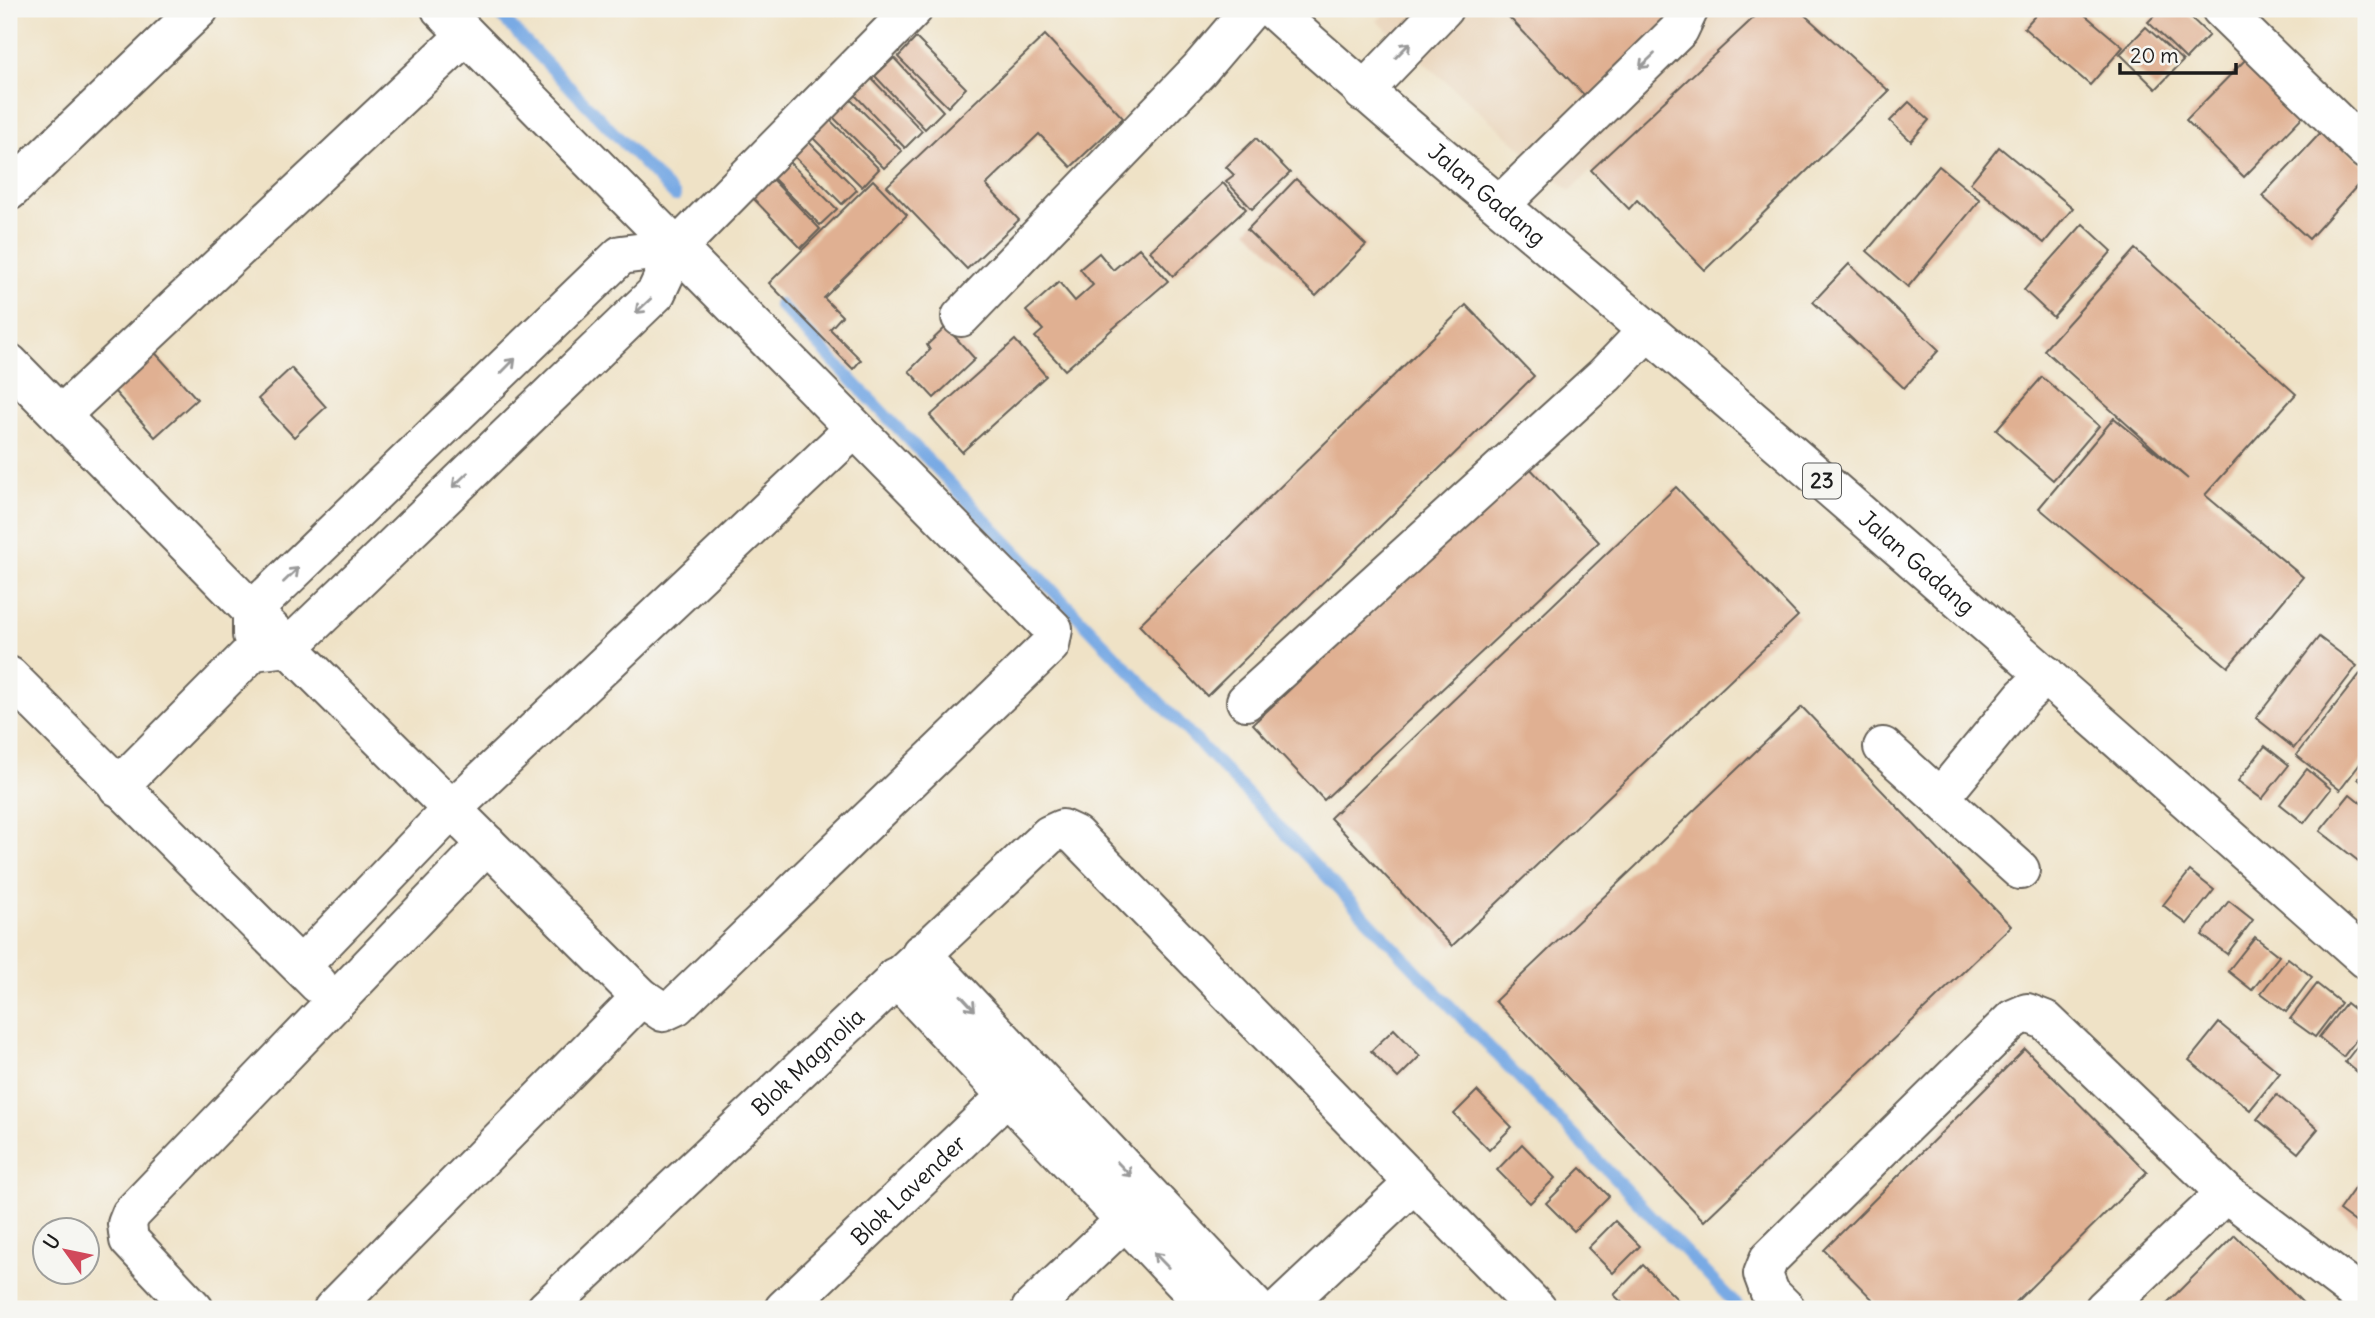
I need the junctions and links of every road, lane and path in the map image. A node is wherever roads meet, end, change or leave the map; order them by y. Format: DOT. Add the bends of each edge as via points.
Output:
graph roads {
  1 [pos="199,9"];
  2 [pos="913,9"];
  3 [pos="1251,9"];
  4 [pos="1272,9"];
  5 [pos="1443,9"];
  6 [pos="1689,9"];
  7 [pos="2221,9"];
  8 [pos="453,22"];
  9 [pos="1363,92"];
  10 [pos="2366,150"];
  11 [pos="9,191"];
  12 [pos="1500,205"];
  13 [pos="677,248"];
  14 [pos="961,317"];
  15 [pos="1648,330"];
  16 [pos="9,363"];
  17 [pos="468,406"];
  18 [pos="60,416"];
  19 [pos="854,429"];
  20 [pos="501,440"];
  21 [pos="252,611"];
  22 [pos="271,649"];
  23 [pos="2046,674"];
  24 [pos="9,676"];
  25 [pos="1246,701"];
  26 [pos="1884,747"];
  27 [pos="118,787"];
  28 [pos="1940,798"];
  29 [pos="452,809"];
  30 [pos="487,844"];
  31 [pos="2020,870"];
  32 [pos="2366,959"];
  33 [pos="908,965"];
  34 [pos="301,966"];
  35 [pos="641,997"];
  36 [pos="334,1001"];
  37 [pos="1019,1085"];
  38 [pos="1415,1183"];
  39 [pos="2226,1193"];
  40 [pos="1137,1209"];
  41 [pos="2366,1300"];
  42 [pos="1519,1303"];
  43 [pos="194,1309"];
  44 [pos="333,1309"];
  45 [pos="546,1309"];
  46 [pos="784,1309"];
  47 [pos="1031,1309"];
  48 [pos="1209,1309"];
  49 [pos="1257,1309"];
  50 [pos="1280,1309"];
  51 [pos="1786,1309"];
  52 [pos="2104,1309"];
  1 -- 11 [label="main road"];
  2 -- 13 [label="main road"];
  3 -- 14 [label="main road" via="1199,70"];
  4 -- 9 [label="main road, Jalan Gadang / 23"];
  9 -- 5 [label="main road, one-way"];
  6 -- 12 [label="main road, one-way" via="1679,30"];
  7 -- 10 [label="main road"];
  8 -- 13 [label="main road"];
  8 -- 18 [label="main road"];
  9 -- 12 [label="main road, Jalan Gadang / 23"];
  12 -- 15 [label="main road, Jalan Gadang / 23"];
  17 -- 13 [label="main road, one-way" via="621,256"];
  13 -- 19 [label="main road"];
  13 -- 20 [label="main road, one-way" via="656,293"];
  15 -- 23 [label="main road, Jalan Gadang / 23"];
  15 -- 25 [label="main road" via="1605,375"];
  16 -- 18 [label="main road"];
  17 -- 20 [label="main road"];
  21 -- 17 [label="main road, one-way"];
  18 -- 21 [label="main road"];
  19 -- 29 [label="main road"];
  19 -- 35 [label="main road" via="1042,616 1052,629 1049,645 676,1006 663,1012"];
  20 -- 22 [label="main road, one-way"];
  21 -- 22 [label="main road"];
  22 -- 27 [label="main road"];
  22 -- 29 [label="main road"];
  23 -- 28 [label="main road"];
  23 -- 32 [label="main road, Jalan Gadang / 23"];
  24 -- 27 [label="main road"];
  26 -- 28 [label="main road"];
  27 -- 34 [label="main road"];
  28 -- 31 [label="main road"];
  29 -- 30 [label="main road"];
  29 -- 34 [label="main road"];
  30 -- 35 [label="main road"];
  30 -- 36 [label="main road"];
  33 -- 37 [label="main road"];
  33 -- 38 [label="main road, Blok Magnolia" via="1049,835 1062,829 1075,835"];
  33 -- 45 [label="main road, Blok Magnolia"];
  34 -- 36 [label="main road"];
  35 -- 44 [label="main road"];
  36 -- 43 [label="main road" via="131,1214 129,1240"];
  37 -- 40 [label="main road"];
  37 -- 46 [label="main road, Blok Lavender"];
  38 -- 42 [label="main road"];
  38 -- 50 [label="main road"];
  39 -- 41 [label="main road"];
  39 -- 51 [label="main road" via="2045,1020 2027,1013 2014,1019 1769,1259 1763,1274 1770,1293"];
  39 -- 52 [label="main road"];
  40 -- 47 [label="main road"];
  48 -- 40 [label="main road, one-way"];
  40 -- 49 [label="main road"];
}
